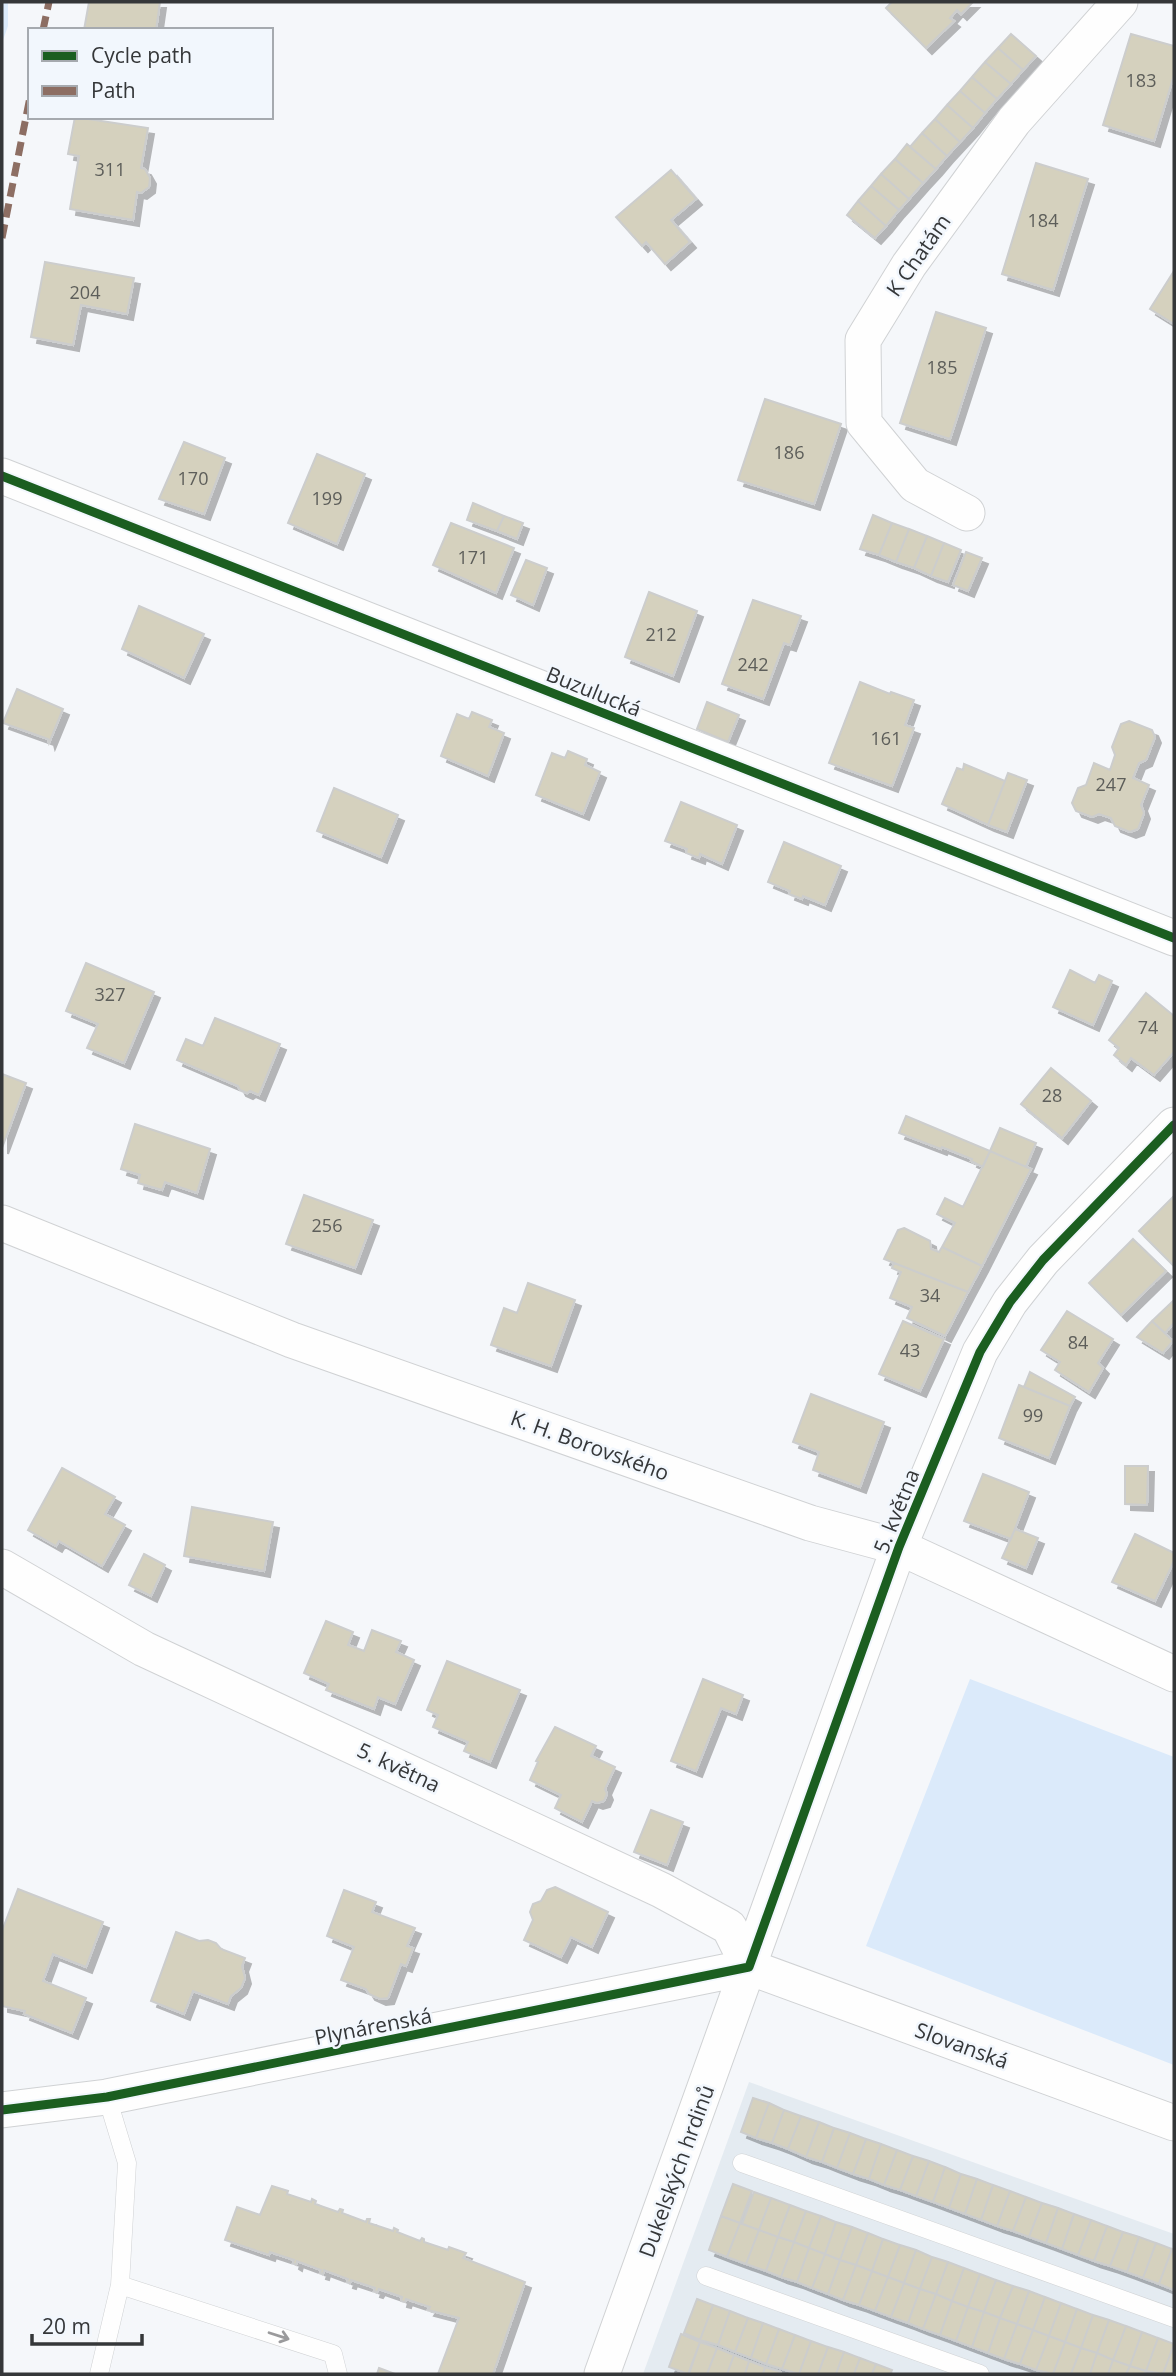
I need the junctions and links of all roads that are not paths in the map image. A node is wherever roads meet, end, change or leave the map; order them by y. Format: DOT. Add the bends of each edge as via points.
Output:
graph roads {
  1 [pos="1120,2"];
  2 [pos="2,476"];
  3 [pos="967,513"];
  4 [pos="1174,938"];
  5 [pos="1174,1125"];
  6 [pos="2,1223"];
  7 [pos="899,1546"];
  8 [pos="2,1567"];
  9 [pos="1174,1674"];
  10 [pos="749,1967"];
  11 [pos="107,2097"];
  12 [pos="2,2110"];
  13 [pos="1174,2123"];
  14 [pos="742,2163"];
  15 [pos="706,2276"];
  16 [pos="120,2285"];
  17 [pos="1174,2318"];
  18 [pos="607,2373"];
  19 [pos="99,2374"];
  20 [pos="338,2374"];
  21 [pos="980,2374"];
  1 -- 3 [label="street, K Chatám" via="1014,121 909,265 863,340 864,423 915,485"];
  2 -- 4 [label="street, Buzulucká"];
  5 -- 7 [label="street, 5. května" via="1043,1260 1010,1302 979,1352"];
  6 -- 7 [label="street, K. H. Borovského" via="292,1340 810,1523"];
  7 -- 9 [label="street, K. H. Borovského"];
  7 -- 10 [label="street, 5. května"];
  8 -- 10 [label="street, 5. května" via="144,1648 661,1890 729,1927"];
  10 -- 11 [label="street, Plynárenská"];
  10 -- 13 [label="street, Slovanská"];
  10 -- 18 [label="street, Dukelských hrdinů"];
  11 -- 12 [label="street, Plynárenská"];
  11 -- 16 [label="lane" via="127,2163"];
  14 -- 17 [label="lane"];
  15 -- 21 [label="lane"];
  16 -- 19 [label="lane"];
  16 -- 20 [label="lane, one-way" via="333,2354"];
}
